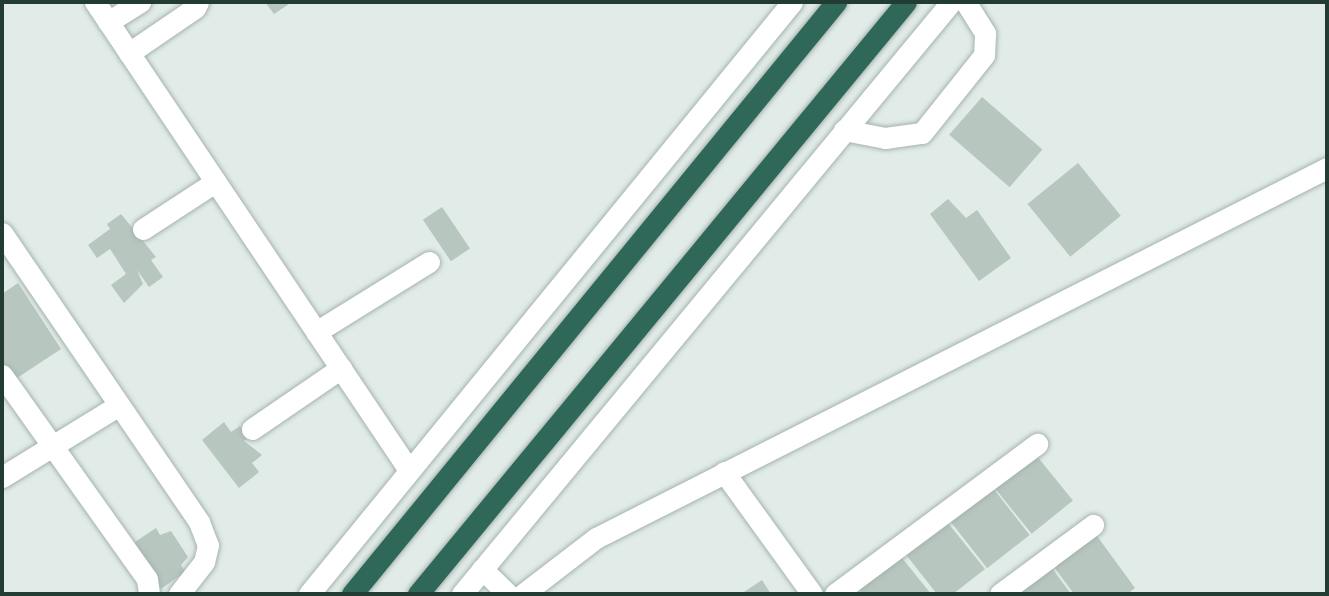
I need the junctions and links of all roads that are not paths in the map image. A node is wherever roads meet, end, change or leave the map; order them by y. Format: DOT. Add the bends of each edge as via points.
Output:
graph roads {
  1 [pos="95,2"];
  2 [pos="141,2"];
  3 [pos="198,2"];
  4 [pos="836,2"];
  5 [pos="906,2"];
  6 [pos="951,2"];
  7 [pos="966,2"];
  8 [pos="785,5"];
  9 [pos="108,22"];
  10 [pos="129,53"];
  11 [pos="844,130"];
  12 [pos="1327,167"];
  13 [pos="215,182"];
  14 [pos="143,229"];
  15 [pos="2,233"];
  16 [pos="429,262"];
  17 [pos="316,332"];
  18 [pos="341,368"];
  19 [pos="2,375"];
  20 [pos="120,405"];
  21 [pos="252,429"];
  22 [pos="1037,444"];
  23 [pos="52,447"];
  24 [pos="409,470"];
  25 [pos="724,472"];
  26 [pos="2,477"];
  27 [pos="1093,525"];
  28 [pos="482,569"];
  29 [pos="149,594"];
  30 [pos="179,594"];
  31 [pos="309,594"];
  32 [pos="352,594"];
  33 [pos="418,594"];
  34 [pos="462,594"];
  35 [pos="508,594"];
  36 [pos="523,594"];
  37 [pos="812,594"];
  38 [pos="835,594"];
  39 [pos="1000,594"];
  1 -- 9 [label="street"];
  2 -- 9 [label="street"];
  3 -- 10 [label="street"];
  4 -- 32 [label="highway"];
  5 -- 33 [label="highway"];
  6 -- 11 [label="street"];
  7 -- 11 [label="street" via="985,33 984,55 922,133 884,138"];
  8 -- 24 [label="street"];
  9 -- 10 [label="street"];
  10 -- 13 [label="street"];
  11 -- 28 [label="street"];
  12 -- 25 [label="street"];
  13 -- 14 [label="street"];
  13 -- 17 [label="street"];
  15 -- 20 [label="street"];
  16 -- 17 [label="street"];
  17 -- 18 [label="street"];
  18 -- 21 [label="street"];
  18 -- 24 [label="street"];
  19 -- 23 [label="street"];
  20 -- 23 [label="street"];
  20 -- 30 [label="street" via="199,522 208,545 204,562"];
  22 -- 38 [label="street"];
  23 -- 26 [label="street"];
  23 -- 29 [label="street" via="147,579"];
  24 -- 31 [label="street"];
  25 -- 36 [label="street" via="596,538"];
  25 -- 37 [label="street"];
  27 -- 39 [label="street"];
  28 -- 34 [label="street"];
  28 -- 35 [label="street"];
}
